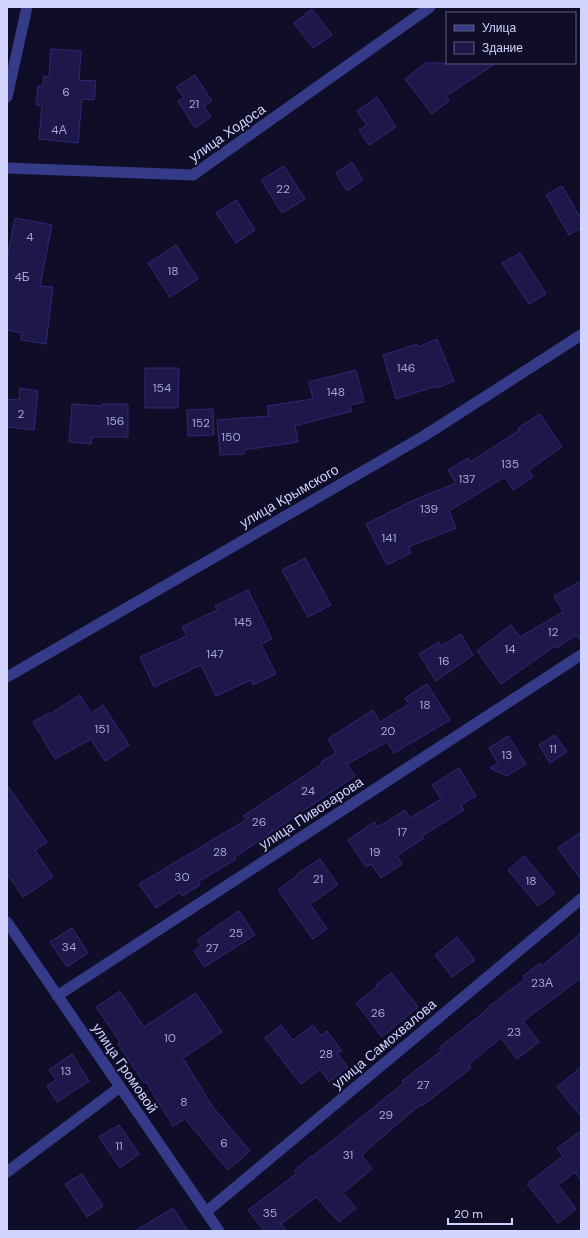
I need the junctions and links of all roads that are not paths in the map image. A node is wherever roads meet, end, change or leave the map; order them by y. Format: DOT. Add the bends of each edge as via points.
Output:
graph roads {
  1 [pos="27,7"];
  2 [pos="430,7"];
  3 [pos="7,97"];
  4 [pos="7,168"];
  5 [pos="581,334"];
  6 [pos="581,655"];
  7 [pos="7,677"];
  8 [pos="581,899"];
  9 [pos="7,922"];
  10 [pos="58,996"];
  11 [pos="120,1087"];
  12 [pos="7,1172"];
  13 [pos="206,1212"];
  14 [pos="219,1231"];
  1 -- 3 [label="street"];
  2 -- 4 [label="street, улица Ходоса" via="193,175"];
  5 -- 7 [label="street, улица Крымского" via="424,436"];
  6 -- 10 [label="street, улица Пивоварова"];
  8 -- 13 [label="street, улица Самохвалова"];
  9 -- 10 [label="street, улица Громовой"];
  10 -- 11 [label="street, улица Громовой"];
  11 -- 12 [label="street"];
  11 -- 13 [label="street, улица Громовой"];
  13 -- 14 [label="street, улица Громовой"];
}
